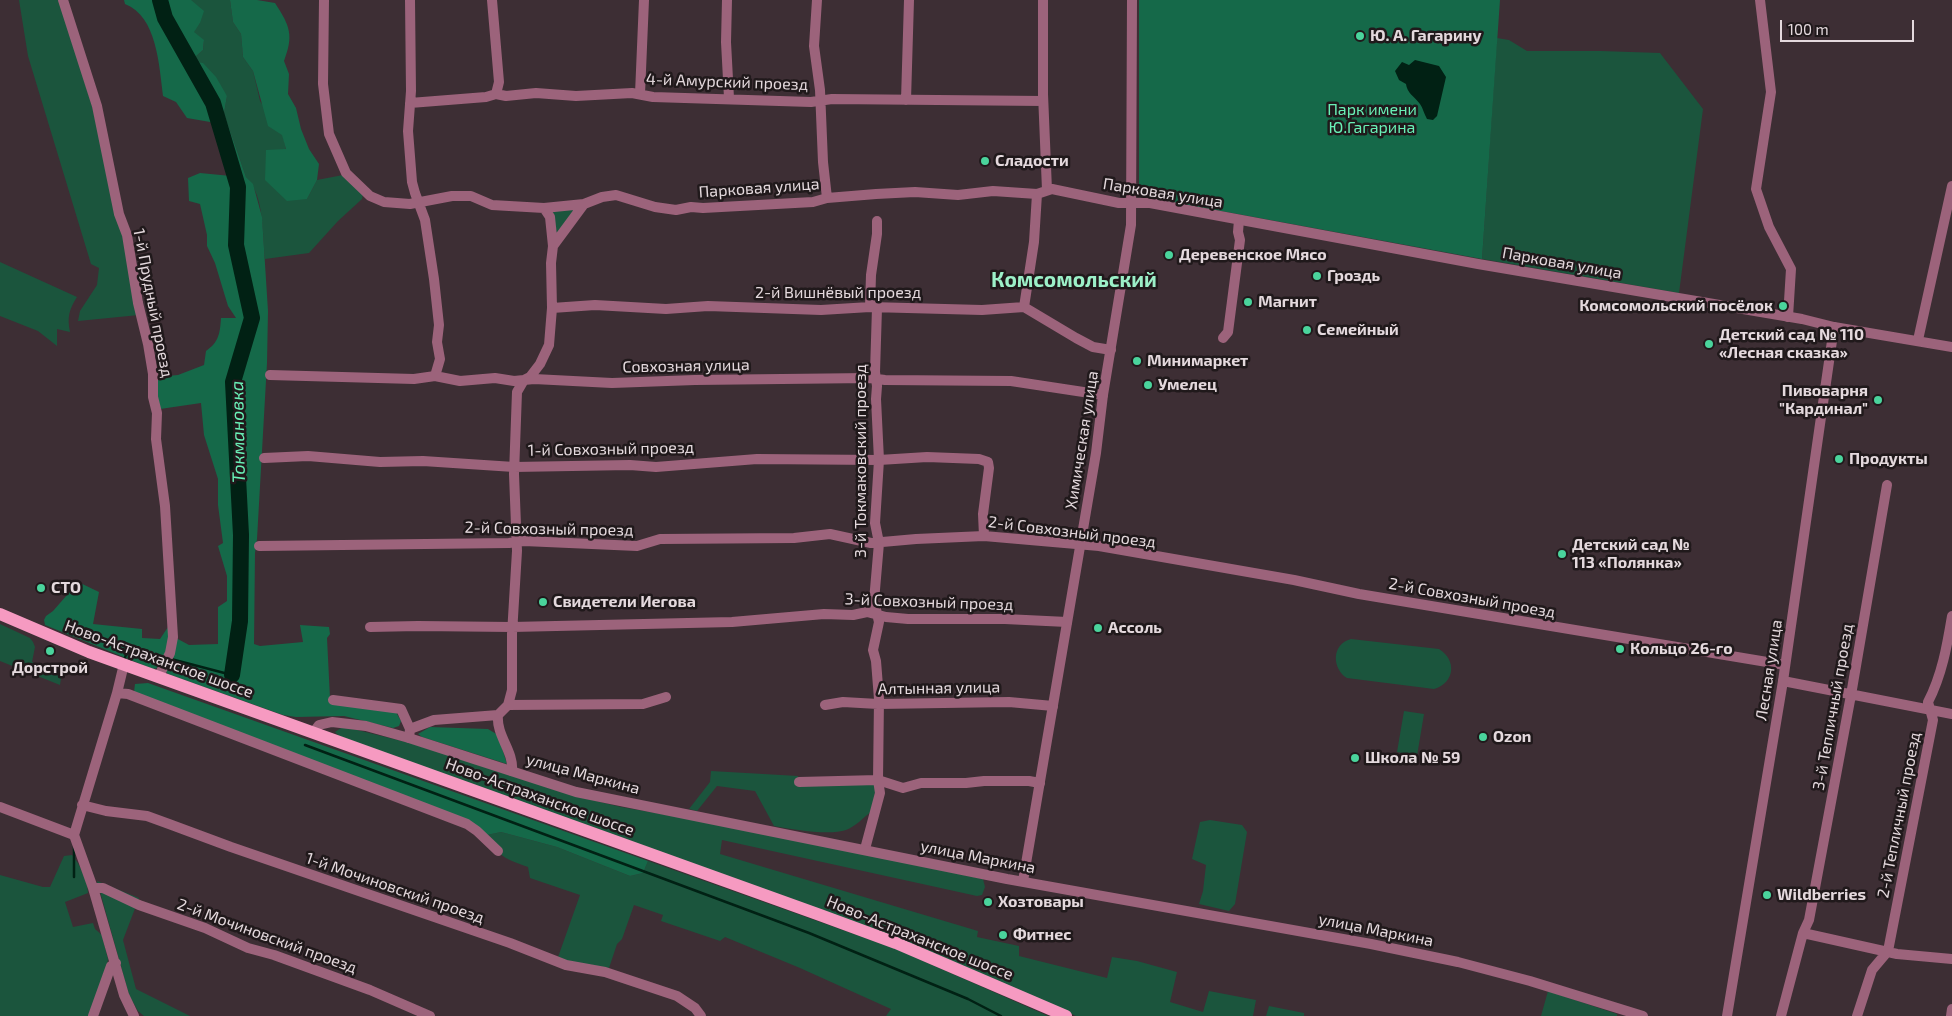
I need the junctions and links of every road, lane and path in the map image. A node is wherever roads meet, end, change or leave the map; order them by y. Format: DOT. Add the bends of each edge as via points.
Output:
graph roads {
  1 [pos="63,0"];
  2 [pos="324,0"];
  3 [pos="410,0"];
  4 [pos="492,0"];
  5 [pos="644,0"];
  6 [pos="727,0"];
  7 [pos="817,0"];
  8 [pos="908,0"];
  9 [pos="1043,0"];
  10 [pos="1132,0"];
  11 [pos="1760,0"];
  12 [pos="496,94"];
  13 [pos="640,94"];
  14 [pos="729,98"];
  15 [pos="820,100"];
  16 [pos="906,100"];
  17 [pos="1043,101"];
  18 [pos="410,103"];
  19 [pos="1952,186"];
  20 [pos="1042,192"];
  21 [pos="827,198"];
  22 [pos="419,203"];
  23 [pos="1132,203"];
  24 [pos="584,204"];
  25 [pos="544,208"];
  26 [pos="1238,220"];
  27 [pos="877,221"];
  28 [pos="553,246"];
  29 [pos="1024,307"];
  30 [pos="552,308"];
  31 [pos="873,308"];
  32 [pos="1788,317"];
  33 [pos="1834,327"];
  34 [pos="1223,338"];
  35 [pos="1918,340"];
  36 [pos="1952,347"];
  37 [pos="1111,350"];
  38 [pos="270,375"];
  39 [pos="435,376"];
  40 [pos="877,379"];
  41 [pos="524,380"];
  42 [pos="1103,395"];
  43 [pos="264,458"];
  44 [pos="879,460"];
  45 [pos="514,467"];
  46 [pos="1887,485"];
  47 [pos="984,536"];
  48 [pos="517,542"];
  49 [pos="879,543"];
  50 [pos="1081,545"];
  51 [pos="259,546"];
  52 [pos="0,614"];
  53 [pos="879,616"];
  54 [pos="1952,616"];
  55 [pos="1067,622"];
  56 [pos="370,627"];
  57 [pos="512,627"];
  58 [pos="124,664"];
  59 [pos="1785,665"];
  60 [pos="159,676"];
  61 [pos="1783,681"];
  62 [pos="117,694"];
  63 [pos="1851,694"];
  64 [pos="666,697"];
  65 [pos="333,700"];
  66 [pos="878,704"];
  67 [pos="508,705"];
  68 [pos="825,705"];
  69 [pos="1053,706"];
  70 [pos="1930,710"];
  71 [pos="1952,714"];
  72 [pos="498,715"];
  73 [pos="410,733"];
  74 [pos="314,734"];
  75 [pos="512,771"];
  76 [pos="878,780"];
  77 [pos="799,782"];
  78 [pos="1040,783"];
  79 [pos="82,806"];
  80 [pos="0,807"];
  81 [pos="74,835"];
  82 [pos="865,849"];
  83 [pos="498,851"];
  84 [pos="1022,881"];
  85 [pos="93,888"];
  86 [pos="1803,933"];
  87 [pos="1888,951"];
  88 [pos="1952,959"];
  89 [pos="116,963"];
  90 [pos="1952,1009"];
  91 [pos="698,1012"];
  92 [pos="92,1016"];
  93 [pos="134,1016"];
  94 [pos="430,1016"];
  95 [pos="1066,1016"];
  96 [pos="1643,1016"];
  97 [pos="1727,1016"];
  98 [pos="1781,1016"];
  99 [pos="1857,1016"];
  100 [pos="1950,1016"];
  1 -- 60 [label="street, 1-й Прудный проезд" via="97,106 153,374 173,637 170,653"];
  2 -- 22 [label="street, Парковая улица" via="323,84 329,134 346,173 370,196 384,202"];
  3 -- 18 [label="street"];
  4 -- 12 [label="street" via="499,82"];
  5 -- 13 [label="street"];
  6 -- 14 [label="street"];
  7 -- 15 [label="street" via="814,46"];
  8 -- 16 [label="street"];
  9 -- 17 [label="street"];
  10 -- 23 [label="street, Химическая улица"];
  11 -- 32 [label="street" via="1771,92 1756,189 1790,269"];
  12 -- 13 [label="street, 4-й Амурский проезд"];
  12 -- 18 [label="street, 4-й Амурский проезд"];
  13 -- 14 [label="street, 4-й Амурский проезд"];
  14 -- 15 [label="street, 4-й Амурский проезд"];
  15 -- 16 [label="street, 4-й Амурский проезд"];
  15 -- 21 [label="street"];
  16 -- 17 [label="street, 4-й Амурский проезд"];
  17 -- 20 [label="street"];
  18 -- 22 [label="street" via="410,162"];
  19 -- 35 [label="street"];
  20 -- 21 [label="street, Парковая улица" via="993,191 958,195 915,192"];
  20 -- 23 [label="street, Парковая улица" via="1052,189"];
  20 -- 29 [label="street"];
  21 -- 24 [label="street, Парковая улица" via="812,202 676,210 616,195"];
  22 -- 25 [label="street, Парковая улица" via="452,196 471,196 492,205"];
  22 -- 39 [label="street" via="426,228 439,325 440,359"];
  23 -- 26 [label="street, Парковая улица" via="1150,203"];
  23 -- 37 [label="street, Химическая улица"];
  24 -- 25 [label="street, Парковая улица"];
  24 -- 28 [label="street"];
  25 -- 28 [label="street" via="550,217"];
  26 -- 32 [label="street, Парковая улица"];
  26 -- 34 [label="street" via="1240,240 1235,285 1228,332"];
  27 -- 31 [label="street, 3-й Токмаковский проезд" via="871,275"];
  28 -- 30 [label="street"];
  29 -- 31 [label="street, 2-й Вишнёвый проезд" via="982,310"];
  29 -- 37 [label="street" via="1094,347"];
  30 -- 31 [label="street, 2-й Вишнёвый проезд" via="595,305 666,309 708,306 821,310"];
  30 -- 41 [label="street" via="546,354 530,377"];
  31 -- 40 [label="street, 3-й Токмаковский проезд"];
  32 -- 33 [label="street, Парковая улица"];
  33 -- 35 [label="street, Парковая улица"];
  33 -- 59 [label="street, Лесная улица"];
  35 -- 36 [label="street, Парковая улица"];
  37 -- 42 [label="street, Химическая улица"];
  38 -- 39 [label="street, Совхозная улица" via="414,379"];
  39 -- 41 [label="street, Совхозная улица" via="460,381"];
  40 -- 41 [label="street, Совхозная улица" via="612,383"];
  40 -- 42 [label="street, Совхозная улица" via="1011,382"];
  40 -- 44 [label="street, 3-й Токмаковский проезд"];
  41 -- 45 [label="street" via="517,392"];
  42 -- 50 [label="street, Химическая улица"];
  43 -- 45 [label="street, 1-й Совхозный проезд" via="308,456"];
  44 -- 45 [label="street, 1-й Совхозный проезд" via="757,459 656,467"];
  44 -- 47 [label="street, 1-й Совхозный проезд" via="927,457 988,462"];
  44 -- 49 [label="street, 3-й Токмаковский проезд" via="876,524"];
  45 -- 48 [label="street"];
  46 -- 63 [label="street, 3-й Тепличный проезд"];
  47 -- 49 [label="street, 2-й Совхозный проезд"];
  47 -- 50 [label="street, 2-й Совхозный проезд"];
  48 -- 49 [label="street, 2-й Совхозный проезд" via="637,546 660,539 794,538 830,534"];
  48 -- 51 [label="street, 2-й Совхозный проезд"];
  48 -- 57 [label="street"];
  49 -- 53 [label="street, 3-й Токмаковский проезд" via="874,601"];
  50 -- 55 [label="street, Химическая улица"];
  50 -- 59 [label="street, 2-й Совхозный проезд"];
  52 -- 58 [label="main road, Ново-Астраханское шоссе"];
  53 -- 55 [label="street, 3-й Совхозный проезд" via="908,620"];
  53 -- 57 [label="street, 3-й Совхозный проезд" via="867,612 732,622"];
  53 -- 66 [label="street, 3-й Токмаковский проезд" via="873,650"];
  54 -- 70 [label="street, 2-й Тепличный проезд" via="1943,666 1928,702"];
  55 -- 69 [label="street, Химическая улица"];
  56 -- 57 [label="street, 3-й Совхозный проезд"];
  57 -- 67 [label="street" via="512,690"];
  58 -- 60 [label="main road, Ново-Астраханское шоссе"];
  58 -- 62 [label="street"];
  59 -- 61 [label="street, Лесная улица"];
  60 -- 74 [label="main road, Ново-Астраханское шоссе"];
  61 -- 63 [label="street"];
  61 -- 97 [label="street, Лесная улица"];
  62 -- 79 [label="street"];
  62 -- 83 [label="street" via="128,694 467,824"];
  63 -- 70 [label="street"];
  63 -- 86 [label="street, 3-й Тепличный проезд"];
  64 -- 67 [label="street" via="643,704"];
  65 -- 73 [label="street" via="401,709"];
  66 -- 68 [label="street, Алтынная улица" via="843,702"];
  66 -- 69 [label="street, Алтынная улица" via="1009,702"];
  66 -- 76 [label="street, 3-й Токмаковский проезд"];
  67 -- 72 [label="street"];
  69 -- 78 [label="street, Химическая улица"];
  70 -- 71 [label="street"];
  70 -- 87 [label="street, 2-й Тепличный проезд" via="1933,720"];
  72 -- 73 [label="street" via="434,720"];
  72 -- 75 [label="street" via="497,726 513,764"];
  73 -- 74 [label="street, улица Маркина" via="332,722 319,725"];
  73 -- 75 [label="street, улица Маркина"];
  74 -- 95 [label="main road, Ново-Астраханское шоссе" via="879,937"];
  75 -- 82 [label="street, улица Маркина" via="594,796"];
  76 -- 77 [label="street"];
  76 -- 78 [label="street" via="903,788 921,783"];
  76 -- 82 [label="street, 3-й Токмаковский проезд" via="880,793"];
  78 -- 84 [label="street, Химическая улица"];
  79 -- 81 [label="street"];
  79 -- 91 [label="street, 1-й Мочиновский проезд" via="147,816 510,943 566,966 605,972 677,996"];
  80 -- 81 [label="street"];
  81 -- 85 [label="street"];
  82 -- 84 [label="street, улица Маркина"];
  84 -- 96 [label="street, улица Маркина" via="1458,962"];
  85 -- 89 [label="street"];
  85 -- 94 [label="street, 2-й Мочиновский проезд" via="103,888 248,948 370,990"];
  86 -- 87 [label="street"];
  86 -- 98 [label="street, 3-й Тепличный проезд"];
  87 -- 88 [label="street"];
  87 -- 99 [label="street, 2-й Тепличный проезд" via="1872,970"];
  89 -- 92 [label="street" via="111,966"];
  89 -- 93 [label="street" via="124,995"];
  90 -- 100 [label="street"];
}
